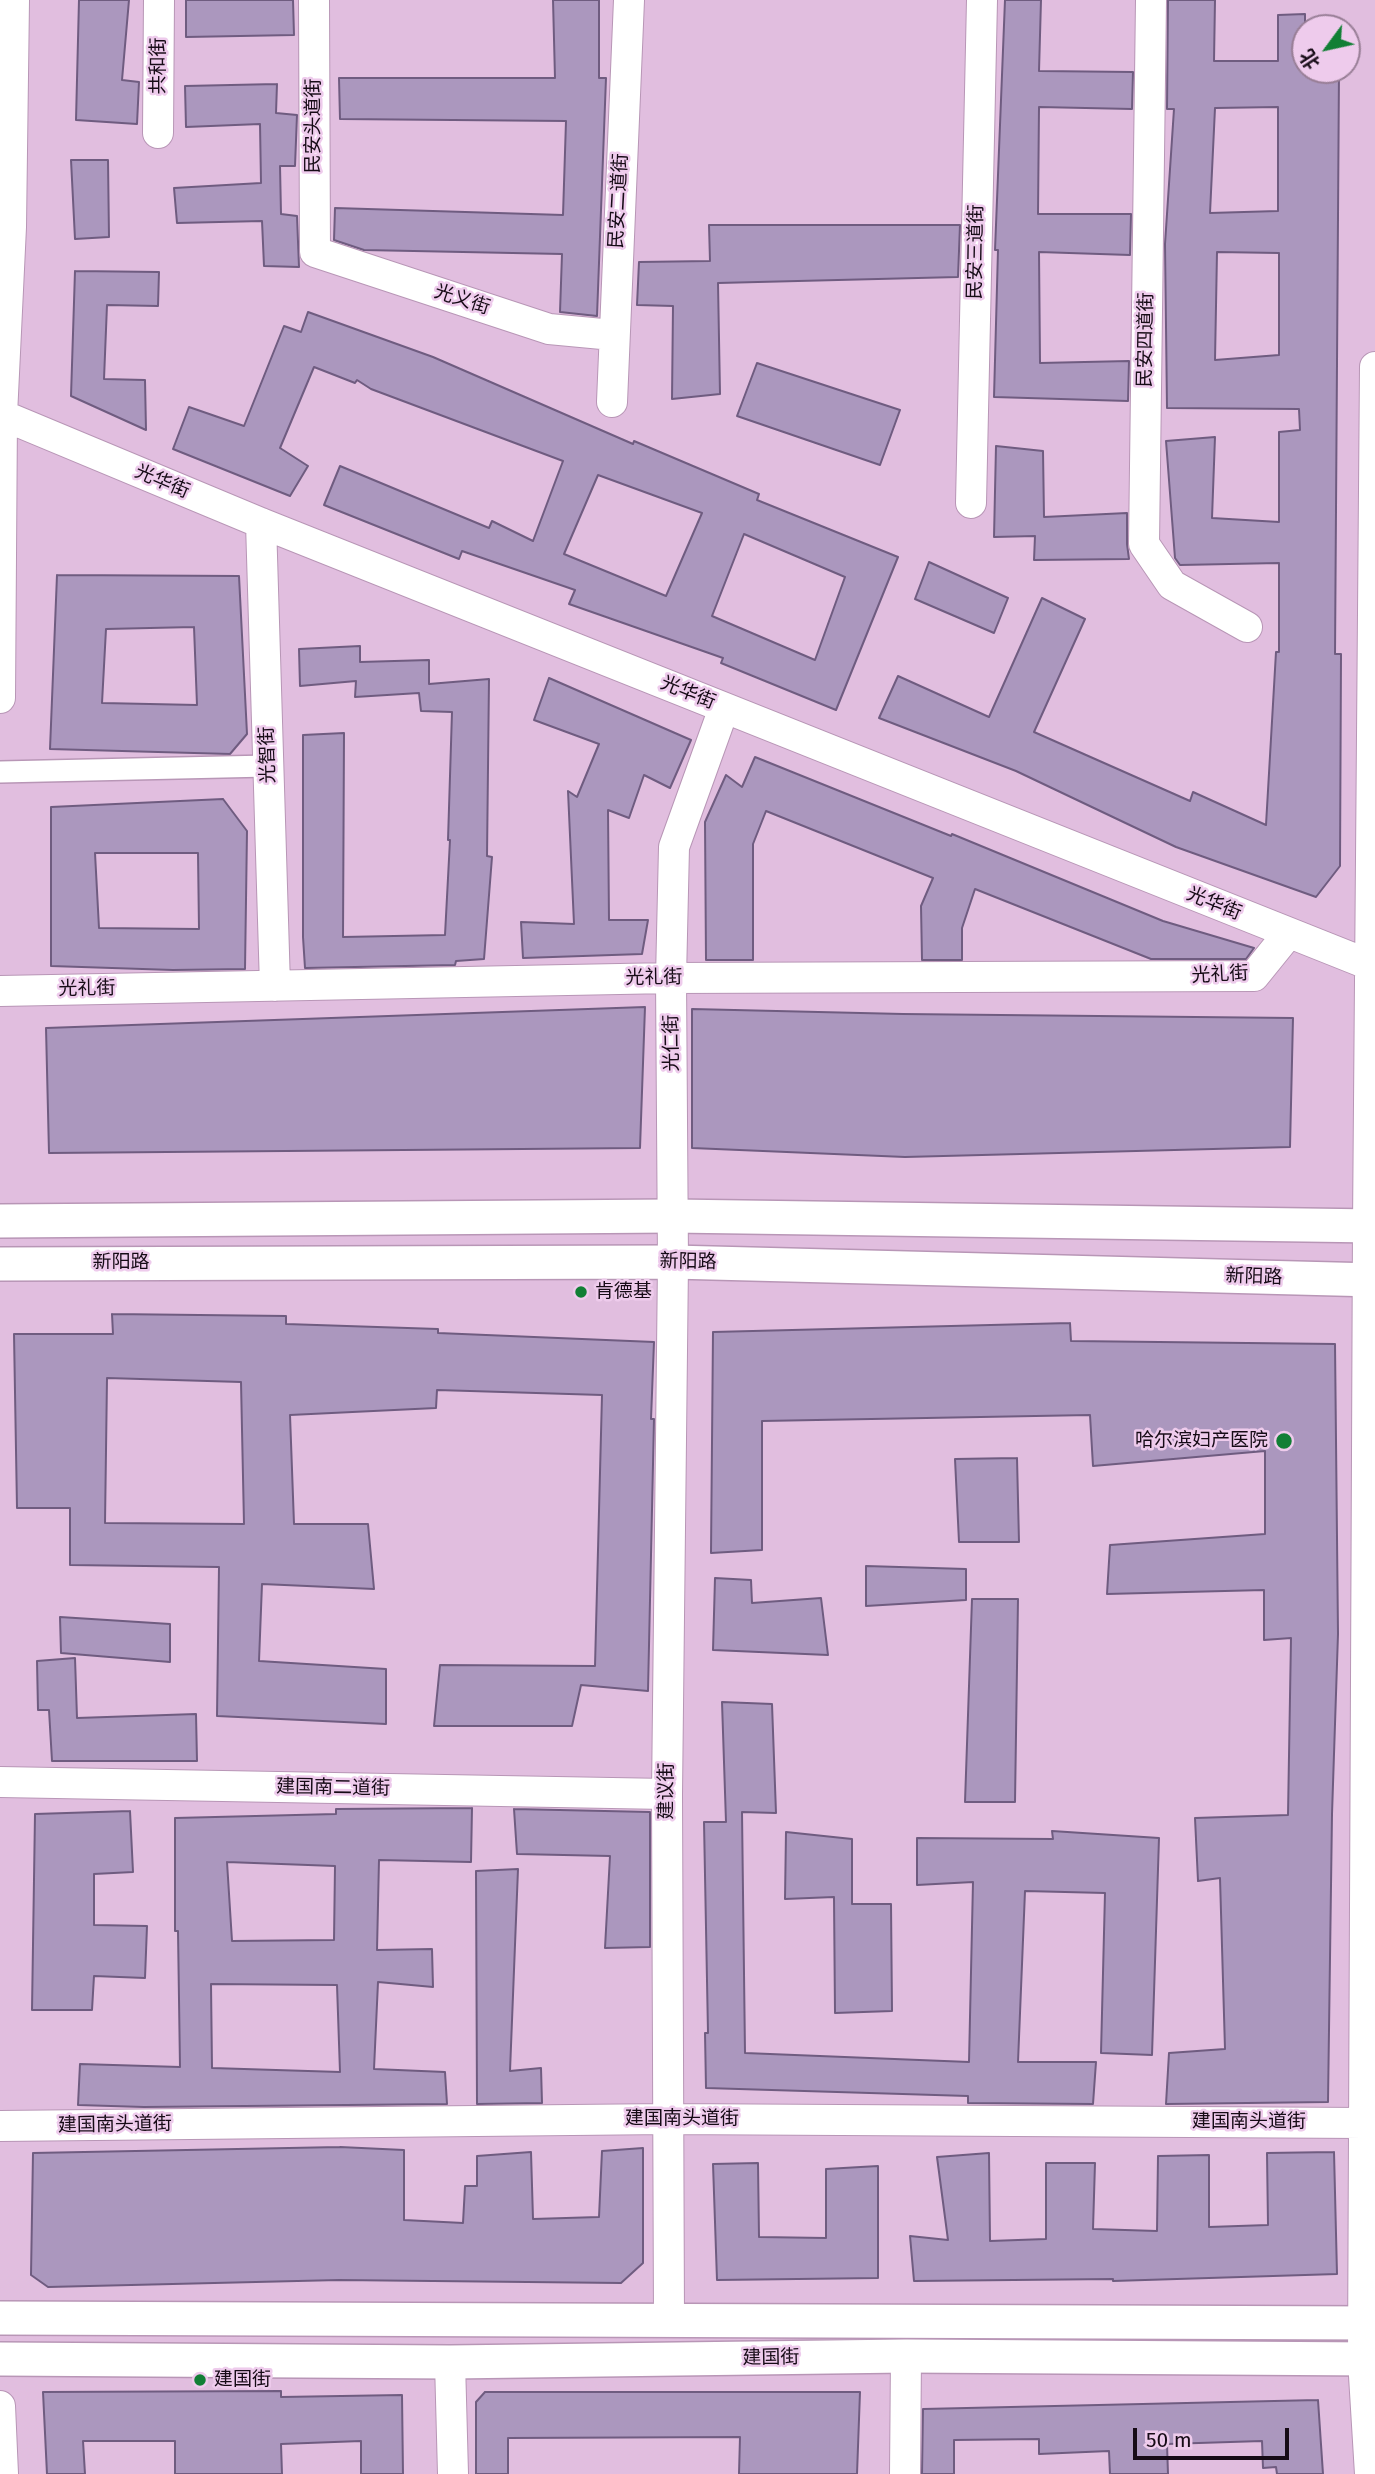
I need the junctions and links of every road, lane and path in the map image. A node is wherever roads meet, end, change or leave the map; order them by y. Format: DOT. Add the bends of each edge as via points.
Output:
graph roads {
  1 [pos="14,0"];
  2 [pos="159,0"];
  3 [pos="314,0"];
  4 [pos="629,0"];
  5 [pos="982,0"];
  6 [pos="1151,0"];
  7 [pos="158,133"];
  8 [pos="5,227"];
  9 [pos="315,252"];
  10 [pos="613,335"];
  11 [pos="1375,367"];
  12 [pos="612,402"];
  13 [pos="2,415"];
  14 [pos="971,503"];
  15 [pos="261,523"];
  16 [pos="1247,627"];
  17 [pos="0,698"];
  18 [pos="724,708"];
  19 [pos="268,766"];
  20 [pos="0,772"];
  21 [pos="1288,934"];
  22 [pos="1372,966"];
  23 [pos="671,978"];
  24 [pos="275,986"];
  25 [pos="0,991"];
  26 [pos="673,1216"];
  27 [pos="0,1222"];
  28 [pos="1371,1226"];
  29 [pos="673,1262"];
  30 [pos="0,1264"];
  31 [pos="1371,1280"];
  32 [pos="0,1782"];
  33 [pos="667,1794"];
  34 [pos="667,2119"];
  35 [pos="1364,2123"];
  36 [pos="0,2126"];
  37 [pos="0,2318"];
  38 [pos="669,2320"];
  39 [pos="1370,2323"];
  40 [pos="906,2356"];
  41 [pos="0,2358"];
  42 [pos="1369,2359"];
  43 [pos="450,2362"];
  44 [pos="0,2406"];
  45 [pos="3,2474"];
  46 [pos="453,2474"];
  47 [pos="905,2474"];
  48 [pos="1370,2474"];
  1 -- 8 [label="street"];
  2 -- 7 [label="street, 共和街"];
  3 -- 9 [label="street, 民安头道街"];
  4 -- 10 [label="street, 民安二道街"];
  5 -- 14 [label="street, 民安三道街"];
  6 -- 16 [label="street, 民安四道街" via="1144,544 1172,585"];
  8 -- 13 [label="street"];
  9 -- 10 [label="street, 光义街" via="549,329"];
  10 -- 12 [label="street, 民安二道街"];
  11 -- 22 [label="street"];
  13 -- 15 [label="street, 光华街"];
  13 -- 17 [label="street"];
  15 -- 18 [label="street, 光华街"];
  15 -- 19 [label="street, 光智街"];
  18 -- 21 [label="street, 光华街"];
  18 -- 23 [label="street, 光仁街" via="674,847"];
  19 -- 20 [label="street"];
  19 -- 24 [label="street, 光智街"];
  21 -- 22 [label="street, 光华街"];
  21 -- 23 [label="street, 光礼街" via="1254,976"];
  22 -- 28 [label="street"];
  23 -- 24 [label="street, 光礼街"];
  23 -- 26 [label="street, 光仁街"];
  24 -- 25 [label="street, 光礼街"];
  26 -- 27 [label="main road"];
  26 -- 28 [label="main road"];
  26 -- 29 [label="street, 光仁街"];
  28 -- 31 [label="street"];
  29 -- 30 [label="main road, 新阳路"];
  29 -- 31 [label="main road, 新阳路"];
  29 -- 33 [label="street, 建议街"];
  31 -- 35 [label="street"];
  32 -- 33 [label="street, 建国南二道街"];
  33 -- 34 [label="street, 建议街"];
  34 -- 35 [label="street, 建国南头道街"];
  34 -- 36 [label="street, 建国南头道街"];
  34 -- 38 [label="street, 建议街"];
  35 -- 39 [label="street"];
  37 -- 38 [label="main road, 建国街"];
  38 -- 39 [label="main road, 建国街"];
  39 -- 42 [label="street"];
  40 -- 42 [label="main road, 建国街"];
  40 -- 43 [label="main road, 建国街"];
  40 -- 47 [label="street"];
  41 -- 43 [label="main road, 建国街"];
  42 -- 48 [label="street"];
  43 -- 46 [label="street"];
  44 -- 45 [label="street"];
}
